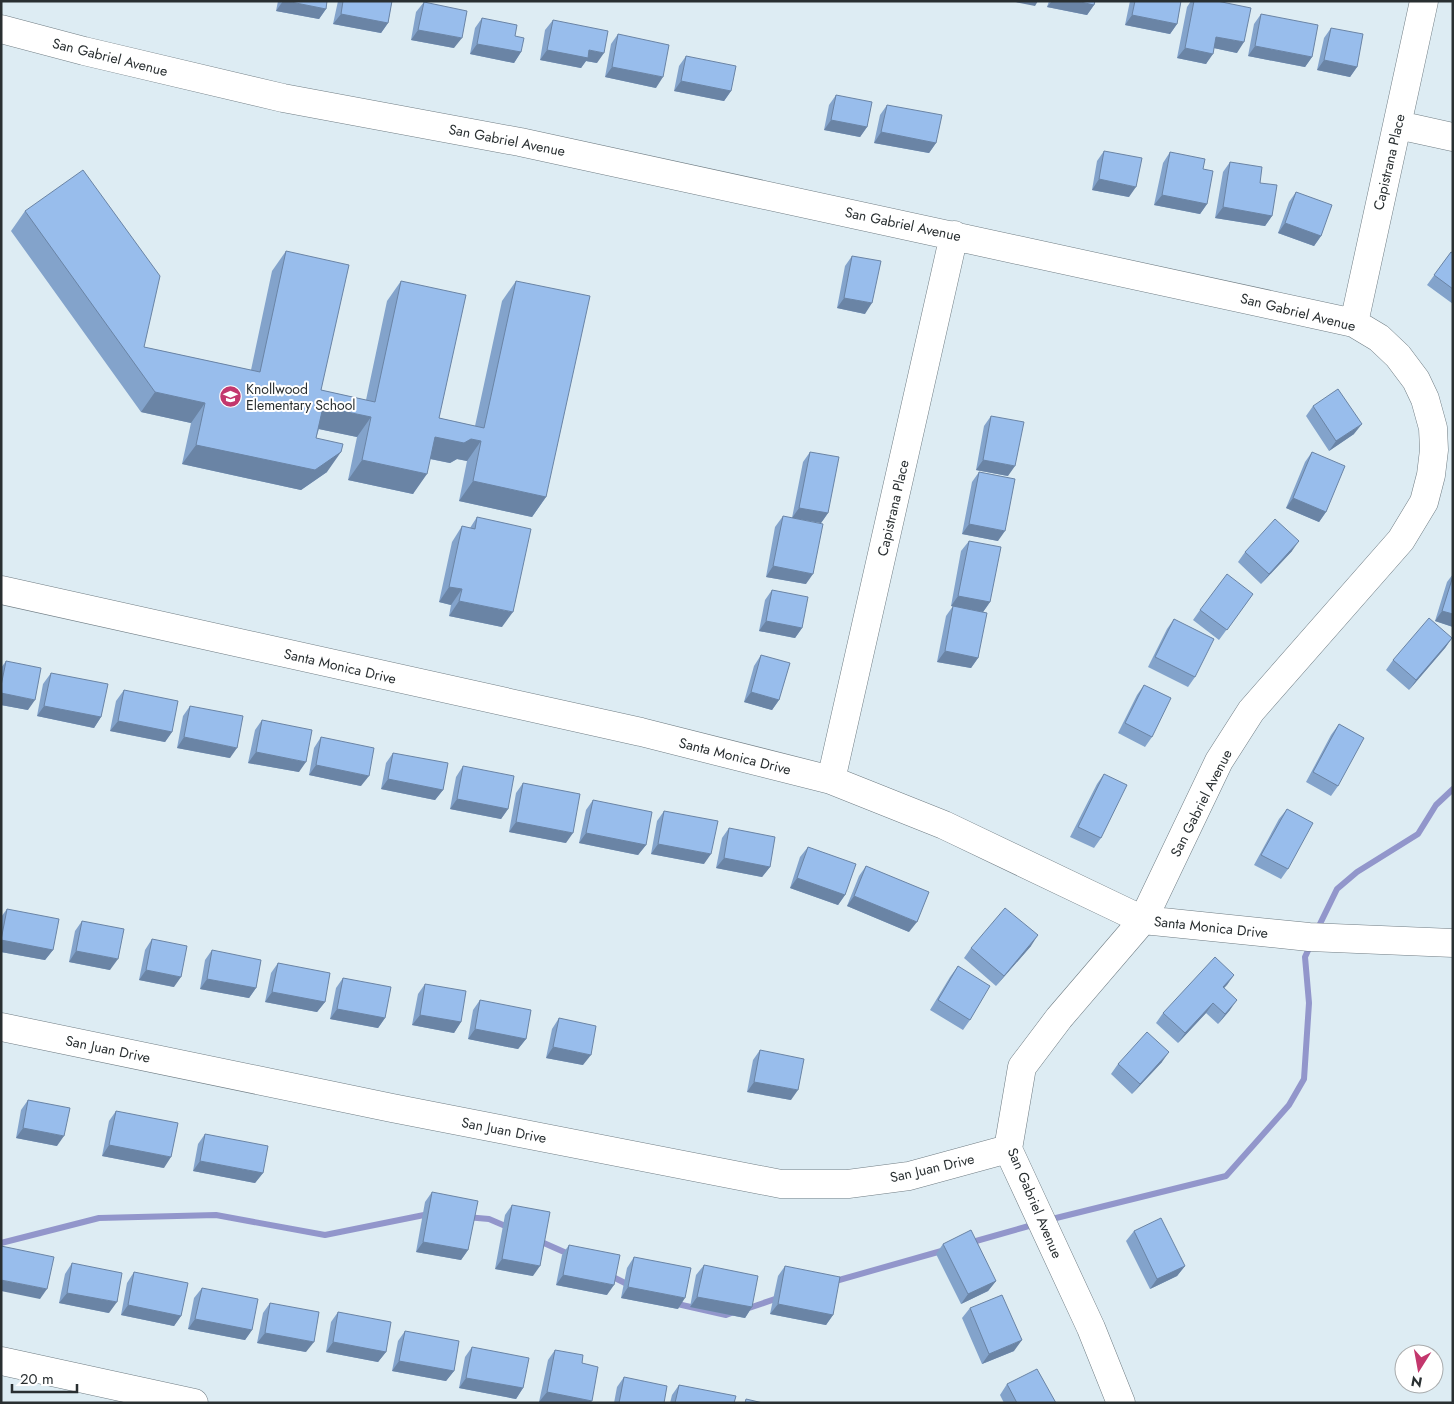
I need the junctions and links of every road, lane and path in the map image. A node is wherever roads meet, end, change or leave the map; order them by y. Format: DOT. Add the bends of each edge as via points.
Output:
graph roads {
  1 [pos="1424,1"];
  2 [pos="4,38"];
  3 [pos="1398,126"];
  4 [pos="1453,137"];
  5 [pos="954,235"];
  6 [pos="1354,323"];
  7 [pos="1,590"];
  8 [pos="831,780"];
  9 [pos="1143,920"];
  10 [pos="1453,943"];
  11 [pos="1,1027"];
  12 [pos="1008,1149"];
  13 [pos="1,1361"];
  14 [pos="194,1403"];
  15 [pos="1121,1403"];
  1 -- 3 [label="street, Capistrana Place"];
  2 -- 5 [label="street, San Gabriel Avenue" via="84,51 283,98 520,142"];
  3 -- 4 [label="street"];
  3 -- 6 [label="street, Capistrana Place"];
  5 -- 6 [label="street, San Gabriel Avenue"];
  5 -- 8 [label="street, Capistrana Place"];
  6 -- 9 [label="street, San Gabriel Avenue" via="1379,338 1398,356 1425,399 1433,428 1434,450 1424,502 1401,540 1251,711 1219,761"];
  7 -- 8 [label="street, Santa Monica Drive" via="641,732"];
  8 -- 9 [label="street, Santa Monica Drive" via="944,824"];
  9 -- 10 [label="street, Santa Monica Drive" via="1309,937"];
  9 -- 12 [label="street, San Gabriel Avenue" via="1059,1018 1022,1067"];
  11 -- 12 [label="street, San Juan Drive" via="781,1184 848,1184 909,1176"];
  12 -- 15 [label="street, San Gabriel Avenue" via="1092,1328"];
  13 -- 14 [label="street"];
}
